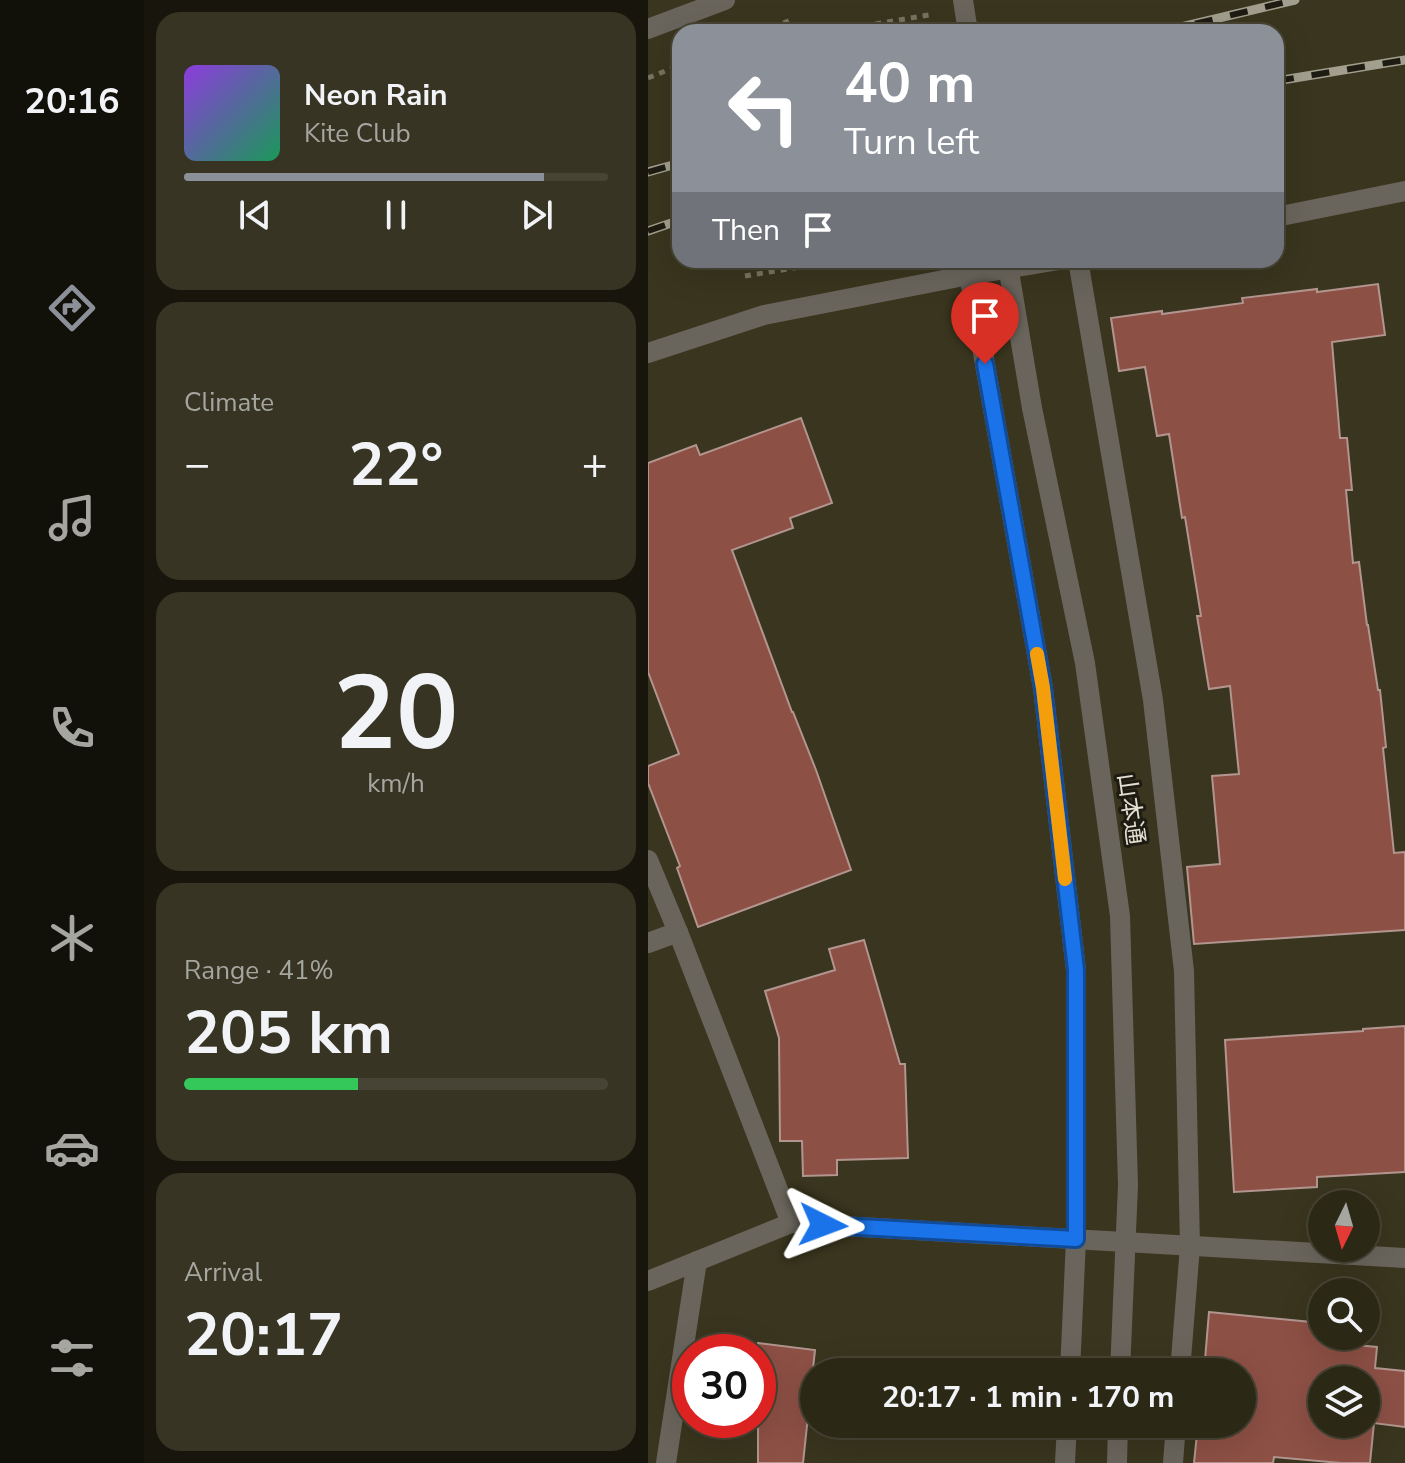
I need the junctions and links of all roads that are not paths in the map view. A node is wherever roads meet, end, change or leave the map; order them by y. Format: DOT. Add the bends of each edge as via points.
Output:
graph roads {
  1 [pos="725,0"];
  2 [pos="963,0"];
  3 [pos="967,24"];
  4 [pos="648,29"];
  5 [pos="1405,191"];
  6 [pos="1284,215"];
  7 [pos="1008,268"];
  8 [pos="1011,268"];
  9 [pos="1079,268"];
  10 [pos="969,275"];
  11 [pos="648,353"];
  12 [pos="648,860"];
  13 [pos="678,932"];
  14 [pos="648,943"];
  15 [pos="791,1223"];
  16 [pos="1076,1239"];
  17 [pos="1190,1246"];
  18 [pos="1405,1258"];
  19 [pos="697,1261"];
  20 [pos="648,1281"];
  21 [pos="1071,1358"];
  22 [pos="1121,1358"];
  23 [pos="1181,1358"];
  24 [pos="1066,1438"];
  25 [pos="1118,1438"];
  26 [pos="1175,1438"];
  27 [pos="666,1463"];
  28 [pos="1065,1463"];
  29 [pos="1117,1463"];
  30 [pos="1173,1463"];
  1 -- 4 [label="street"];
  2 -- 3 [label="street"];
  5 -- 6 [label="street"];
  7 -- 22 [label="street, 山本通, bridge" via="1085,663 1120,916 1128,1185"];
  8 -- 10 [label="street"];
  9 -- 17 [label="street" via="1153,700 1184,971"];
  10 -- 11 [label="street" via="764,315"];
  10 -- 16 [label="street" via="1043,688 1076,970"];
  12 -- 13 [label="street"];
  13 -- 14 [label="street"];
  13 -- 15 [label="street"];
  15 -- 16 [label="street"];
  15 -- 19 [label="street"];
  16 -- 17 [label="street"];
  16 -- 21 [label="street"];
  17 -- 18 [label="street"];
  17 -- 23 [label="street"];
  19 -- 20 [label="street"];
  19 -- 27 [label="street"];
  24 -- 28 [label="street"];
  25 -- 29 [label="street"];
  26 -- 30 [label="street"];
}
